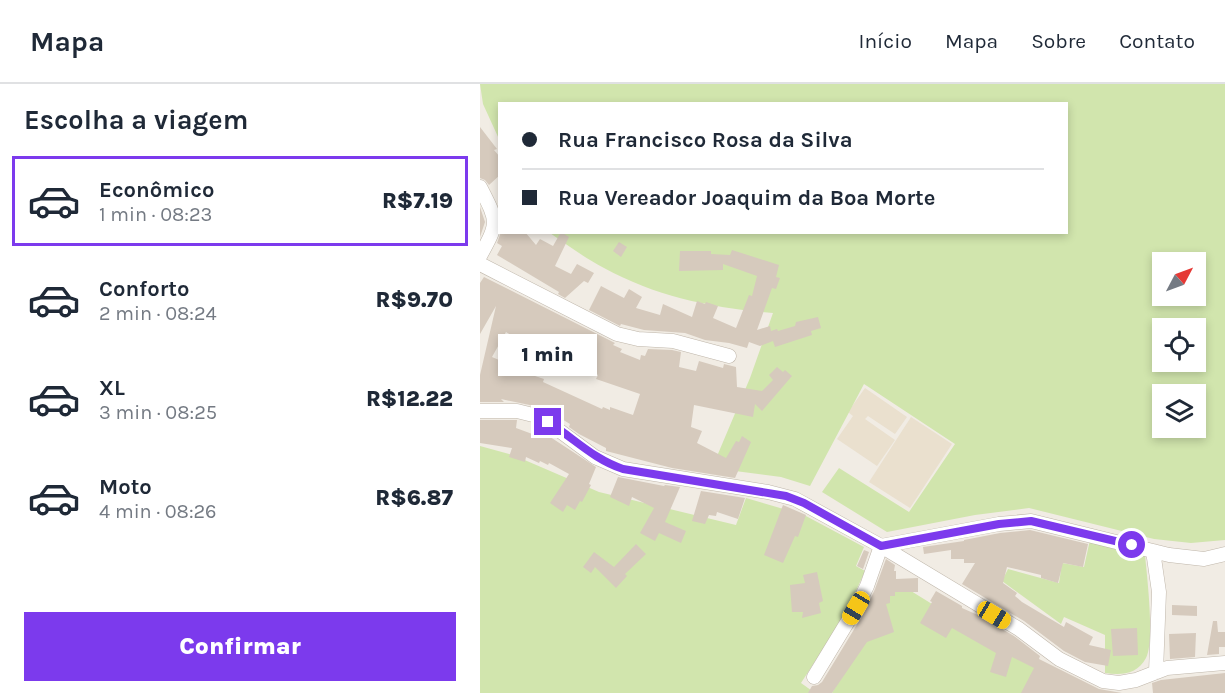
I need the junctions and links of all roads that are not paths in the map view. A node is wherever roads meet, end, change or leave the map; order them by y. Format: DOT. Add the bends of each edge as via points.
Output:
graph roads {
  1 [pos="480,187"];
  2 [pos="480,256"];
  3 [pos="480,264"];
  4 [pos="729,356"];
  5 [pos="480,411"];
  6 [pos="881,546"];
  7 [pos="1154,551"];
  8 [pos="1225,554"];
  9 [pos="1225,663"];
  10 [pos="1150,675"];
  11 [pos="814,677"];
  12 [pos="1111,682"];
  13 [pos="1122,693"];
  14 [pos="1130,693"];
  1 -- 2 [label="street" via="494,215 494,228"];
  3 -- 4 [label="street" via="617,334 673,341"];
  5 -- 6 [label="street" via="517,411 541,417 595,457 623,469 795,499"];
  6 -- 7 [label="street" via="1031,521"];
  6 -- 11 [label="street" via="856,608"];
  6 -- 12 [label="street" via="1019,629 1059,658"];
  7 -- 8 [label="street" via="1204,559"];
  7 -- 10 [label="street" via="1159,592"];
  9 -- 10 [label="street" via="1167,668"];
  10 -- 12 [label="street"];
  10 -- 14 [label="street"];
  12 -- 13 [label="street"];
}
